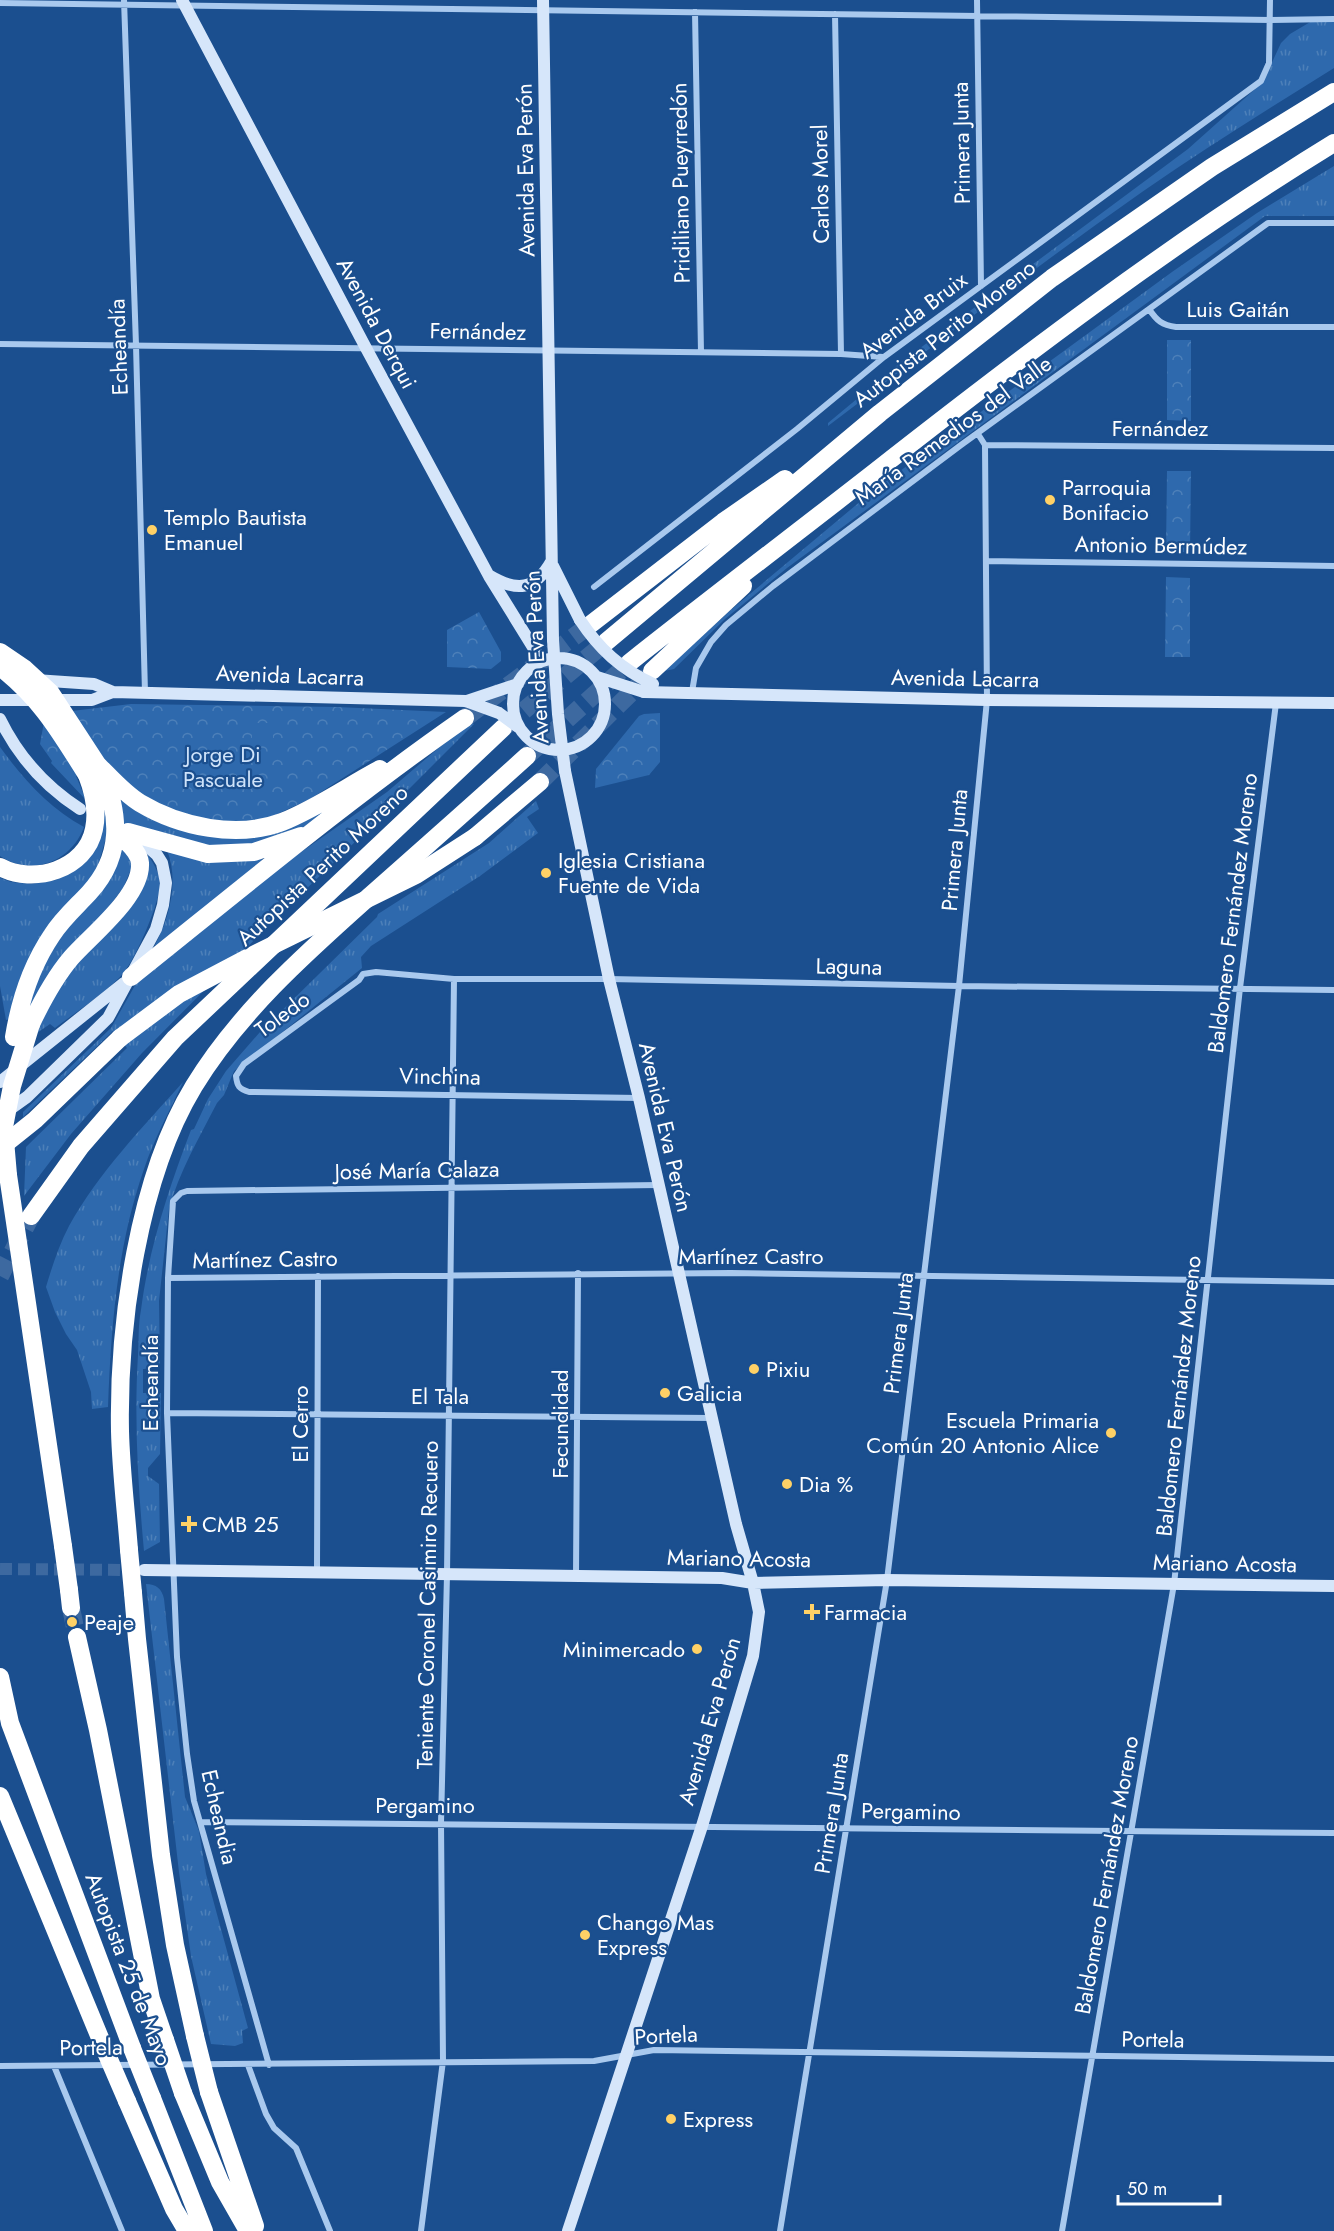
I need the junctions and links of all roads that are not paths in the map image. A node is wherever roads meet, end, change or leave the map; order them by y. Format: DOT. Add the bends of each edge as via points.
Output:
graph roads {
  1 [pos="977,0"];
  2 [pos="1270,0"];
  3 [pos="0,3"];
  4 [pos="124,3"];
  5 [pos="183,3"];
  6 [pos="543,5"];
  7 [pos="695,12"];
  8 [pos="835,14"];
  9 [pos="977,16"];
  10 [pos="1334,19"];
  11 [pos="1270,20"];
  12 [pos="1334,92"];
  13 [pos="1334,143"];
  14 [pos="1334,223"];
  15 [pos="981,286"];
  16 [pos="1149,309"];
  17 [pos="1334,327"];
  18 [pos="0,344"];
  19 [pos="136,345"];
  20 [pos="366,348"];
  21 [pos="548,350"];
  22 [pos="701,352"];
  23 [pos="841,354"];
  24 [pos="884,357"];
  25 [pos="880,413"];
  26 [pos="978,434"];
  27 [pos="985,445"];
  28 [pos="1334,448"];
  29 [pos="799,531"];
  30 [pos="987,561"];
  31 [pos="551,562"];
  32 [pos="1334,566"];
  33 [pos="489,576"];
  34 [pos="594,587"];
  35 [pos="586,622"];
  36 [pos="606,642"];
  37 [pos="0,652"];
  38 [pos="544,657"];
  39 [pos="629,663"];
  40 [pos="0,667"];
  41 [pos="597,677"];
  42 [pos="0,678"];
  43 [pos="650,683"];
  44 [pos="518,684"];
  45 [pos="692,692"];
  46 [pos="113,693"];
  47 [pos="145,693"];
  48 [pos="0,700"];
  49 [pos="987,700"];
  50 [pos="1276,703"];
  51 [pos="1334,704"];
  52 [pos="466,709"];
  53 [pos="2,723"];
  54 [pos="512,729"];
  55 [pos="427,744"];
  56 [pos="562,749"];
  57 [pos="527,756"];
  58 [pos="94,769"];
  59 [pos="540,782"];
  60 [pos="80,809"];
  61 [pos="314,831"];
  62 [pos="128,835"];
  63 [pos="0,867"];
  64 [pos="363,974"];
  65 [pos="132,977"];
  66 [pos="454,979"];
  67 [pos="609,979"];
  68 [pos="959,986"];
  69 [pos="1240,988"];
  70 [pos="1334,990"];
  71 [pos="4,1086"];
  72 [pos="241,1089"];
  73 [pos="452,1095"];
  74 [pos="639,1098"];
  75 [pos="2,1122"];
  76 [pos="0,1148"];
  77 [pos="659,1185"];
  78 [pos="452,1188"];
  79 [pos="177,1196"];
  80 [pos="31,1216"];
  81 [pos="578,1273"];
  82 [pos="679,1274"];
  83 [pos="451,1275"];
  84 [pos="923,1275"];
  85 [pos="318,1276"];
  86 [pos="168,1278"];
  87 [pos="1209,1279"];
  88 [pos="1334,1282"];
  89 [pos="167,1413"];
  90 [pos="317,1414"];
  91 [pos="449,1414"];
  92 [pos="578,1417"];
  93 [pos="712,1418"];
  94 [pos="144,1570"];
  95 [pos="173,1570"];
  96 [pos="317,1572"];
  97 [pos="447,1575"];
  98 [pos="576,1576"];
  99 [pos="887,1580"];
  100 [pos="753,1582"];
  101 [pos="1174,1584"];
  102 [pos="1334,1586"];
  103 [pos="70,1599"];
  104 [pos="76,1637"];
  105 [pos="0,1677"];
  106 [pos="0,1796"];
  107 [pos="200,1822"];
  108 [pos="441,1823"];
  109 [pos="702,1826"];
  110 [pos="847,1828"];
  111 [pos="1132,1832"];
  112 [pos="1334,1833"];
  113 [pos="808,2053"];
  114 [pos="626,2055"];
  115 [pos="1094,2057"];
  116 [pos="1334,2060"];
  117 [pos="443,2061"];
  118 [pos="248,2065"];
  119 [pos="269,2065"];
  120 [pos="0,2066"];
  121 [pos="54,2066"];
  122 [pos="122,2231"];
  123 [pos="187,2231"];
  124 [pos="204,2231"];
  125 [pos="248,2231"];
  126 [pos="256,2231"];
  127 [pos="330,2231"];
  128 [pos="421,2231"];
  129 [pos="568,2231"];
  130 [pos="780,2231"];
  131 [pos="1062,2231"];
  1 -- 9 [label="street, Primera Junta"];
  2 -- 11 [label="street"];
  3 -- 4 [label="street"];
  4 -- 5 [label="street"];
  4 -- 19 [label="street, Echeandía"];
  5 -- 6 [label="street"];
  5 -- 20 [label="main road, Avenida Derqui"];
  6 -- 7 [label="street"];
  6 -- 21 [label="main road, Avenida Eva Perón"];
  7 -- 8 [label="street"];
  7 -- 22 [label="street, Pridiliano Pueyrredón"];
  8 -- 9 [label="street"];
  8 -- 23 [label="street, Carlos Morel"];
  9 -- 11 [label="street"];
  9 -- 15 [label="street, Primera Junta"];
  10 -- 11 [label="street"];
  11 -- 15 [label="street, Avenida Bruix" via="1269,63 1261,81"];
  12 -- 25 [label="highway, Autopista Perito Moreno" via="1212,167 1052,278"];
  13 -- 29 [label="highway" via="1114,291"];
  14 -- 16 [label="street, María Remedios del Valle" via="1268,223"];
  15 -- 24 [label="street, Avenida Bruix"];
  16 -- 17 [label="street, Luis Gaitán" via="1157,320 1176,327"];
  16 -- 26 [label="street, María Remedios del Valle"];
  18 -- 19 [label="street, Fernández"];
  19 -- 20 [label="street, Fernández"];
  19 -- 47 [label="street, Echeandía"];
  20 -- 21 [label="street, Fernández"];
  20 -- 33 [label="main road, Avenida Derqui"];
  21 -- 22 [label="street, Fernández"];
  21 -- 31 [label="main road, Avenida Eva Perón"];
  22 -- 23 [label="street, Fernández"];
  23 -- 24 [label="street, Fernández"];
  24 -- 34 [label="street, Avenida Bruix"];
  25 -- 35 [label="highway"];
  25 -- 36 [label="highway, Autopista Perito Moreno"];
  26 -- 27 [label="street"];
  26 -- 45 [label="street, María Remedios del Valle" via="726,625 696,668"];
  27 -- 28 [label="street, Fernández"];
  27 -- 30 [label="street, Primera Junta"];
  29 -- 39 [label="highway"];
  29 -- 43 [label="highway"];
  30 -- 32 [label="street, Antonio Bermúdez"];
  30 -- 49 [label="street, Primera Junta"];
  31 -- 33 [label="main road" via="540,578 526,586 512,586"];
  31 -- 35 [label="main road"];
  31 -- 38 [label="main road, Avenida Eva Perón, bridge" via="552,640"];
  33 -- 38 [label="main road, Avenida Derqui"];
  35 -- 43 [label="main road, bridge" via="609,657"];
  37 -- 58 [label="highway, bridge" via="50,692"];
  38 -- 41 [label="main road, bridge" via="578,661"];
  38 -- 44 [label="main road, bridge"];
  38 -- 56 [label="main road, Avenida Eva Perón, bridge"];
  40 -- 58 [label="highway, bridge" via="36,699"];
  41 -- 43 [label="main road, bridge"];
  41 -- 56 [label="main road, bridge" via="605,700 602,721 585,742"];
  42 -- 46 [label="main road, Avenida Lacarra" via="94,684"];
  43 -- 45 [label="main road, Avenida Lacarra" via="673,692"];
  44 -- 52 [label="main road, Avenida Lacarra, bridge"];
  44 -- 54 [label="main road, bridge"];
  45 -- 49 [label="main road, Avenida Lacarra"];
  46 -- 47 [label="main road, Avenida Lacarra"];
  46 -- 48 [label="main road, Avenida Lacarra" via="92,700"];
  47 -- 52 [label="main road, Avenida Lacarra"];
  49 -- 50 [label="main road, Avenida Lacarra"];
  49 -- 68 [label="street, Primera Junta"];
  50 -- 51 [label="main road, Avenida Lacarra"];
  50 -- 69 [label="street, Baldomero Fernández Moreno"];
  52 -- 54 [label="main road, Avenida Lacarra, bridge" via="499,713"];
  52 -- 55 [label="highway"];
  53 -- 60 [label="main road" via="41,778"];
  54 -- 56 [label="main road, Avenida Lacarra, bridge" via="541,746"];
  54 -- 80 [label="highway, Autopista Perito Moreno" via="175,1038 81,1146"];
  55 -- 58 [label="highway" via="300,814 253,828 201,827 174,819 139,802"];
  55 -- 61 [label="highway"];
  56 -- 67 [label="main road, Avenida Eva Perón, bridge"];
  57 -- 126 [label="highway, bridge" via="303,956 230,1036 193,1087 168,1139 146,1206 132,1271 120,1432 137,1639 161,1855 175,1945 209,2092"];
  58 -- 63 [label="highway" via="94,831 79,856 49,873 30,876 12,874"];
  58 -- 71 [label="highway, bridge" via="114,804 116,831 112,850 99,880 62,921 34,965 21,1003"];
  59 -- 76 [label="highway, bridge" via="475,837 416,875 179,994 120,1038 35,1120"];
  61 -- 62 [label="highway" via="254,852 208,854"];
  61 -- 65 [label="highway"];
  62 -- 65 [label="main road" via="157,855 166,883 156,929"];
  62 -- 71 [label="highway, bridge" via="140,863 131,889 111,918 57,976"];
  64 -- 66 [label="street, Laguna"];
  64 -- 72 [label="street, Toledo" via="244,1064 236,1076"];
  65 -- 71 [label="main road"];
  65 -- 75 [label="main road" via="108,1018"];
  66 -- 67 [label="street, Laguna"];
  66 -- 73 [label="street, Teniente Coronel Casimiro Recuero"];
  67 -- 68 [label="street, Laguna"];
  67 -- 74 [label="main road, Avenida Eva Perón"];
  68 -- 69 [label="street, Laguna"];
  68 -- 84 [label="street, Primera Junta"];
  69 -- 70 [label="street, Laguna"];
  69 -- 87 [label="street, Baldomero Fernández Moreno"];
  71 -- 75 [label="highway, bridge"];
  72 -- 73 [label="street, Vinchina"];
  73 -- 74 [label="street, Vinchina"];
  73 -- 78 [label="street, Teniente Coronel Casimiro Recuero"];
  74 -- 77 [label="main road, Avenida Eva Perón"];
  75 -- 103 [label="highway, bridge"];
  77 -- 78 [label="street, José María Calaza"];
  77 -- 82 [label="main road, Avenida Eva Perón"];
  78 -- 79 [label="street, José María Calaza" via="187,1191"];
  78 -- 83 [label="street, Teniente Coronel Casimiro Recuero"];
  79 -- 86 [label="street, Echeandía" via="170,1221"];
  81 -- 82 [label="street, Martínez Castro"];
  81 -- 83 [label="street, Martínez Castro"];
  81 -- 92 [label="street, Fecundidad"];
  82 -- 84 [label="street, Martínez Castro"];
  82 -- 93 [label="main road, Avenida Eva Perón"];
  83 -- 85 [label="street, Martínez Castro"];
  83 -- 91 [label="street, Teniente Coronel Casimiro Recuero"];
  84 -- 87 [label="street, Martínez Castro"];
  84 -- 99 [label="street, Primera Junta"];
  85 -- 86 [label="street, Martínez Castro"];
  85 -- 90 [label="street, El Cerro"];
  86 -- 89 [label="street, Echeandía"];
  87 -- 88 [label="street, Martínez Castro"];
  87 -- 101 [label="street, Baldomero Fernández Moreno"];
  89 -- 90 [label="street, El Tala"];
  89 -- 95 [label="street, Echeandía"];
  90 -- 91 [label="street, El Tala"];
  90 -- 96 [label="street, El Cerro"];
  91 -- 92 [label="street, El Tala"];
  91 -- 97 [label="street, Teniente Coronel Casimiro Recuero"];
  92 -- 93 [label="street, El Tala"];
  92 -- 98 [label="street, Fecundidad"];
  93 -- 100 [label="main road, Avenida Eva Perón"];
  94 -- 95 [label="main road, Mariano Acosta"];
  95 -- 96 [label="main road, Mariano Acosta"];
  95 -- 107 [label="street, Echeandia" via="187,1754"];
  96 -- 97 [label="main road, Mariano Acosta"];
  97 -- 98 [label="main road, Mariano Acosta"];
  97 -- 108 [label="street, Teniente Coronel Casimiro Recuero"];
  98 -- 100 [label="main road, Mariano Acosta"];
  99 -- 100 [label="main road, Mariano Acosta"];
  99 -- 101 [label="main road, Mariano Acosta"];
  99 -- 110 [label="street, Primera Junta"];
  100 -- 109 [label="main road, Avenida Eva Perón" via="759,1612 753,1656"];
  101 -- 102 [label="main road, Mariano Acosta"];
  101 -- 111 [label="street, Baldomero Fernández Moreno"];
  104 -- 125 [label="highway, Autopista 25 de Mayo, bridge" via="151,1999 183,2093 220,2182"];
  105 -- 124 [label="highway, Autopista 25 de Mayo, bridge" via="10,1723"];
  106 -- 123 [label="highway, bridge" via="105,2050"];
  107 -- 108 [label="street, Pergamino"];
  107 -- 119 [label="street, Echeandia"];
  108 -- 109 [label="street, Pergamino"];
  108 -- 117 [label="street, Teniente Coronel Casimiro Recuero"];
  109 -- 110 [label="street, Pergamino"];
  109 -- 114 [label="main road, Avenida Eva Perón"];
  110 -- 111 [label="street, Pergamino"];
  110 -- 113 [label="street, Primera Junta"];
  111 -- 112 [label="street, Pergamino"];
  111 -- 115 [label="street, Baldomero Fernández Moreno"];
  113 -- 114 [label="street, Portela" via="654,2050"];
  113 -- 115 [label="street, Portela"];
  113 -- 130 [label="street, Primera Junta"];
  114 -- 117 [label="street, Portela" via="594,2061"];
  114 -- 129 [label="main road, Avenida Eva Perón"];
  115 -- 116 [label="street, Portela"];
  115 -- 131 [label="street, Baldomero Fernández Moreno"];
  117 -- 119 [label="street, Portela"];
  117 -- 128 [label="street, Teniente Coronel Casimiro Recuero"];
  118 -- 119 [label="street, Portela"];
  118 -- 121 [label="street, Portela"];
  118 -- 127 [label="street" via="274,2128 296,2148"];
  120 -- 121 [label="street, Portela"];
  121 -- 122 [label="street"];
}
